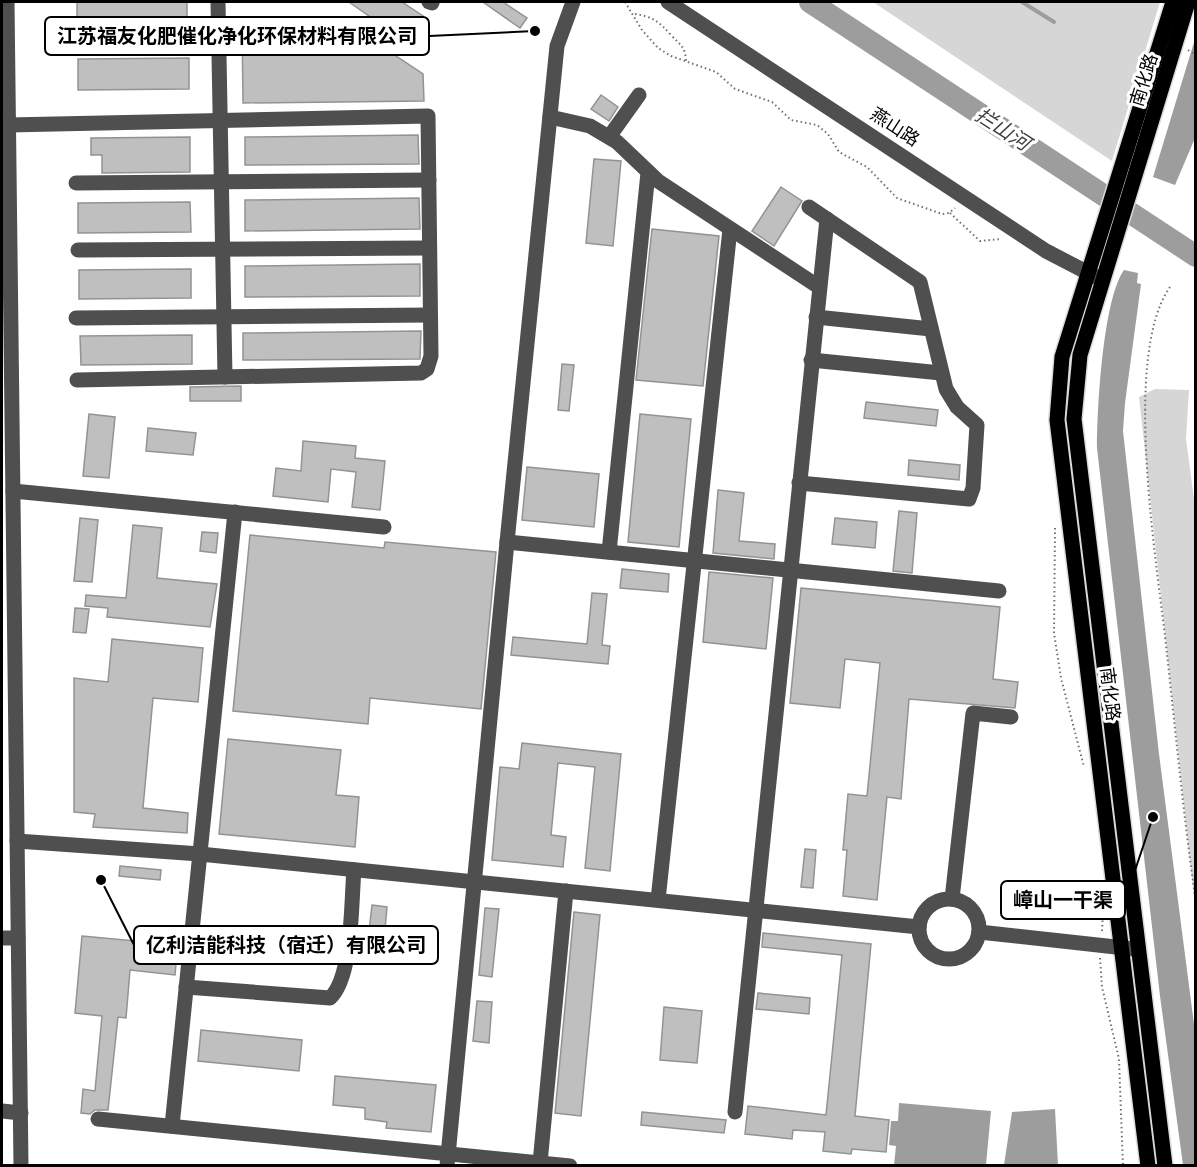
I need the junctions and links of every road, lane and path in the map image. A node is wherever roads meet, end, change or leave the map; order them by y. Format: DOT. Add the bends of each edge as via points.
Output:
graph roads {
  1 [pos="7,2"];
  2 [pos="218,2"];
  3 [pos="573,2"];
  4 [pos="625,2"];
  5 [pos="668,2"];
  6 [pos="1173,2"];
  7 [pos="1188,2"];
  8 [pos="634,14"];
  9 [pos="219,40"];
  10 [pos="74,42"];
  11 [pos="1189,50"];
  12 [pos="1196,55"];
  13 [pos="686,63"];
  14 [pos="5,90"];
  15 [pos="639,95"];
  16 [pos="550,117"];
  17 [pos="220,121"];
  18 [pos="8,125"];
  19 [pos="609,138"];
  20 [pos="1131,168"];
  21 [pos="648,173"];
  22 [pos="429,180"];
  23 [pos="221,182"];
  24 [pos="76,183"];
  25 [pos="965,197"];
  26 [pos="809,207"];
  27 [pos="949,213"];
  28 [pos="826,219"];
  29 [pos="730,229"];
  30 [pos="1018,232"];
  31 [pos="429,248"];
  32 [pos="78,250"];
  33 [pos="223,250"];
  34 [pos="1095,277"];
  35 [pos="819,287"];
  36 [pos="1170,287"];
  37 [pos="6,305"];
  38 [pos="430,315"];
  39 [pos="224,316"];
  40 [pos="816,317"];
  41 [pos="76,318"];
  42 [pos="931,328"];
  43 [pos="811,360"];
  44 [pos="941,374"];
  45 [pos="225,377"];
  46 [pos="77,380"];
  47 [pos="7,438"];
  48 [pos="799,483"];
  49 [pos="13,491"];
  50 [pos="235,512"];
  51 [pos="1054,518"];
  52 [pos="384,527"];
  53 [pos="507,542"];
  54 [pos="609,552"];
  55 [pos="695,561"];
  56 [pos="790,570"];
  57 [pos="999,591"];
  58 [pos="1011,717"];
  59 [pos="1086,774"];
  60 [pos="17,842"];
  61 [pos="200,854"];
  62 [pos="354,870"];
  63 [pos="474,882"];
  64 [pos="566,891"];
  65 [pos="952,899"];
  66 [pos="658,900"];
  67 [pos="1196,903"];
  68 [pos="755,910"];
  69 [pos="1102,912"];
  70 [pos="919,927"];
  71 [pos="979,932"];
  72 [pos="2,938"];
  73 [pos="18,938"];
  74 [pos="1101,945"];
  75 [pos="1121,948"];
  76 [pos="1138,949"];
  77 [pos="186,987"];
  78 [pos="2,1111"];
  79 [pos="735,1112"];
  80 [pos="21,1113"];
  81 [pos="98,1119"];
  82 [pos="172,1126"];
  83 [pos="447,1159"];
  84 [pos="540,1163"];
  85 [pos="21,1166"];
  86 [pos="570,1166"];
  87 [pos="1123,1166"];
  88 [pos="1148,1166"];
  89 [pos="1165,1166"];
  1 -- 14 [label="street"];
  2 -- 9 [label="street"];
  3 -- 16 [label="street" via="557,46"];
  4 -- 8 [label="path"];
  5 -- 25 [label="street, 燕山路"];
  6 -- 20 [label="main road, 南化路"];
  7 -- 20 [label="main road, 南化路"];
  8 -- 13 [label="path" via="658,48"];
  8 -- 13 [label="path" via="661,22 682,43"];
  9 -- 10 [label="street"];
  9 -- 17 [label="street"];
  11 -- 12 [label="path"];
  13 -- 27 [label="path" via="716,72 743,93 772,102 791,120 818,125 839,152 867,167 897,198"];
  14 -- 18 [label="street"];
  15 -- 19 [label="street"];
  16 -- 19 [label="street" via="590,126"];
  16 -- 53 [label="street"];
  17 -- 18 [label="street"];
  17 -- 22 [label="street" via="428,116"];
  17 -- 23 [label="street"];
  18 -- 37 [label="street"];
  19 -- 21 [label="street"];
  20 -- 34 [label="main road, 南化路"];
  21 -- 29 [label="street"];
  21 -- 54 [label="street"];
  22 -- 23 [label="street"];
  22 -- 31 [label="street"];
  23 -- 24 [label="street"];
  23 -- 33 [label="street"];
  25 -- 27 [label="path"];
  25 -- 30 [label="street, 燕山路"];
  26 -- 28 [label="street"];
  27 -- 30 [label="path" via="980,242"];
  28 -- 35 [label="street"];
  28 -- 42 [label="street" via="920,282"];
  29 -- 35 [label="street"];
  29 -- 55 [label="street"];
  30 -- 34 [label="street, 燕山路"];
  31 -- 33 [label="street"];
  31 -- 38 [label="street"];
  32 -- 33 [label="street"];
  33 -- 39 [label="street"];
  34 -- 75 [label="main road, 南化路" via="1062,357 1057,420"];
  34 -- 76 [label="main road, 南化路" via="1080,355 1074,418"];
  35 -- 40 [label="street"];
  36 -- 67 [label="path" via="1155,319 1144,421"];
  37 -- 47 [label="street"];
  38 -- 39 [label="street"];
  38 -- 45 [label="street" via="430,363 421,373"];
  39 -- 41 [label="street"];
  39 -- 45 [label="street"];
  40 -- 42 [label="street"];
  40 -- 43 [label="street"];
  42 -- 44 [label="street"];
  43 -- 44 [label="street"];
  43 -- 48 [label="street"];
  44 -- 48 [label="street" via="957,407 977,425 969,499"];
  45 -- 46 [label="street"];
  47 -- 49 [label="street"];
  48 -- 56 [label="street"];
  49 -- 50 [label="street"];
  49 -- 60 [label="street"];
  50 -- 52 [label="street"];
  50 -- 61 [label="street"];
  51 -- 59 [label="path" via="1054,633 1061,678"];
  53 -- 54 [label="street"];
  53 -- 63 [label="street"];
  54 -- 55 [label="street"];
  55 -- 56 [label="street"];
  55 -- 66 [label="street"];
  56 -- 57 [label="street"];
  56 -- 68 [label="street"];
  58 -- 65 [label="street" via="973,713"];
  60 -- 61 [label="street"];
  60 -- 73 [label="street"];
  61 -- 62 [label="street"];
  61 -- 77 [label="street"];
  62 -- 63 [label="street"];
  62 -- 77 [label="street" via="344,968 338,991 330,998"];
  63 -- 64 [label="street"];
  63 -- 83 [label="street"];
  64 -- 66 [label="street"];
  64 -- 84 [label="street"];
  65 -- 70 [label="street" via="926,909"];
  65 -- 71 [label="street" via="961,901 975,914"];
  66 -- 68 [label="street"];
  68 -- 70 [label="street"];
  68 -- 79 [label="street"];
  69 -- 74 [label="path"];
  70 -- 71 [label="street" via="925,947 941,958 962,957 970,951"];
  71 -- 74 [label="street"];
  72 -- 73 [label="street"];
  73 -- 80 [label="street"];
  74 -- 75 [label="street"];
  74 -- 87 [label="path" via="1102,987 1119,1059"];
  75 -- 76 [label="street"];
  75 -- 88 [label="main road, 南化路"];
  76 -- 89 [label="main road, 南化路"];
  77 -- 82 [label="street"];
  78 -- 80 [label="street"];
  80 -- 85 [label="street"];
  81 -- 82 [label="street"];
  82 -- 83 [label="street"];
  83 -- 84 [label="street"];
  84 -- 86 [label="street"];
}
